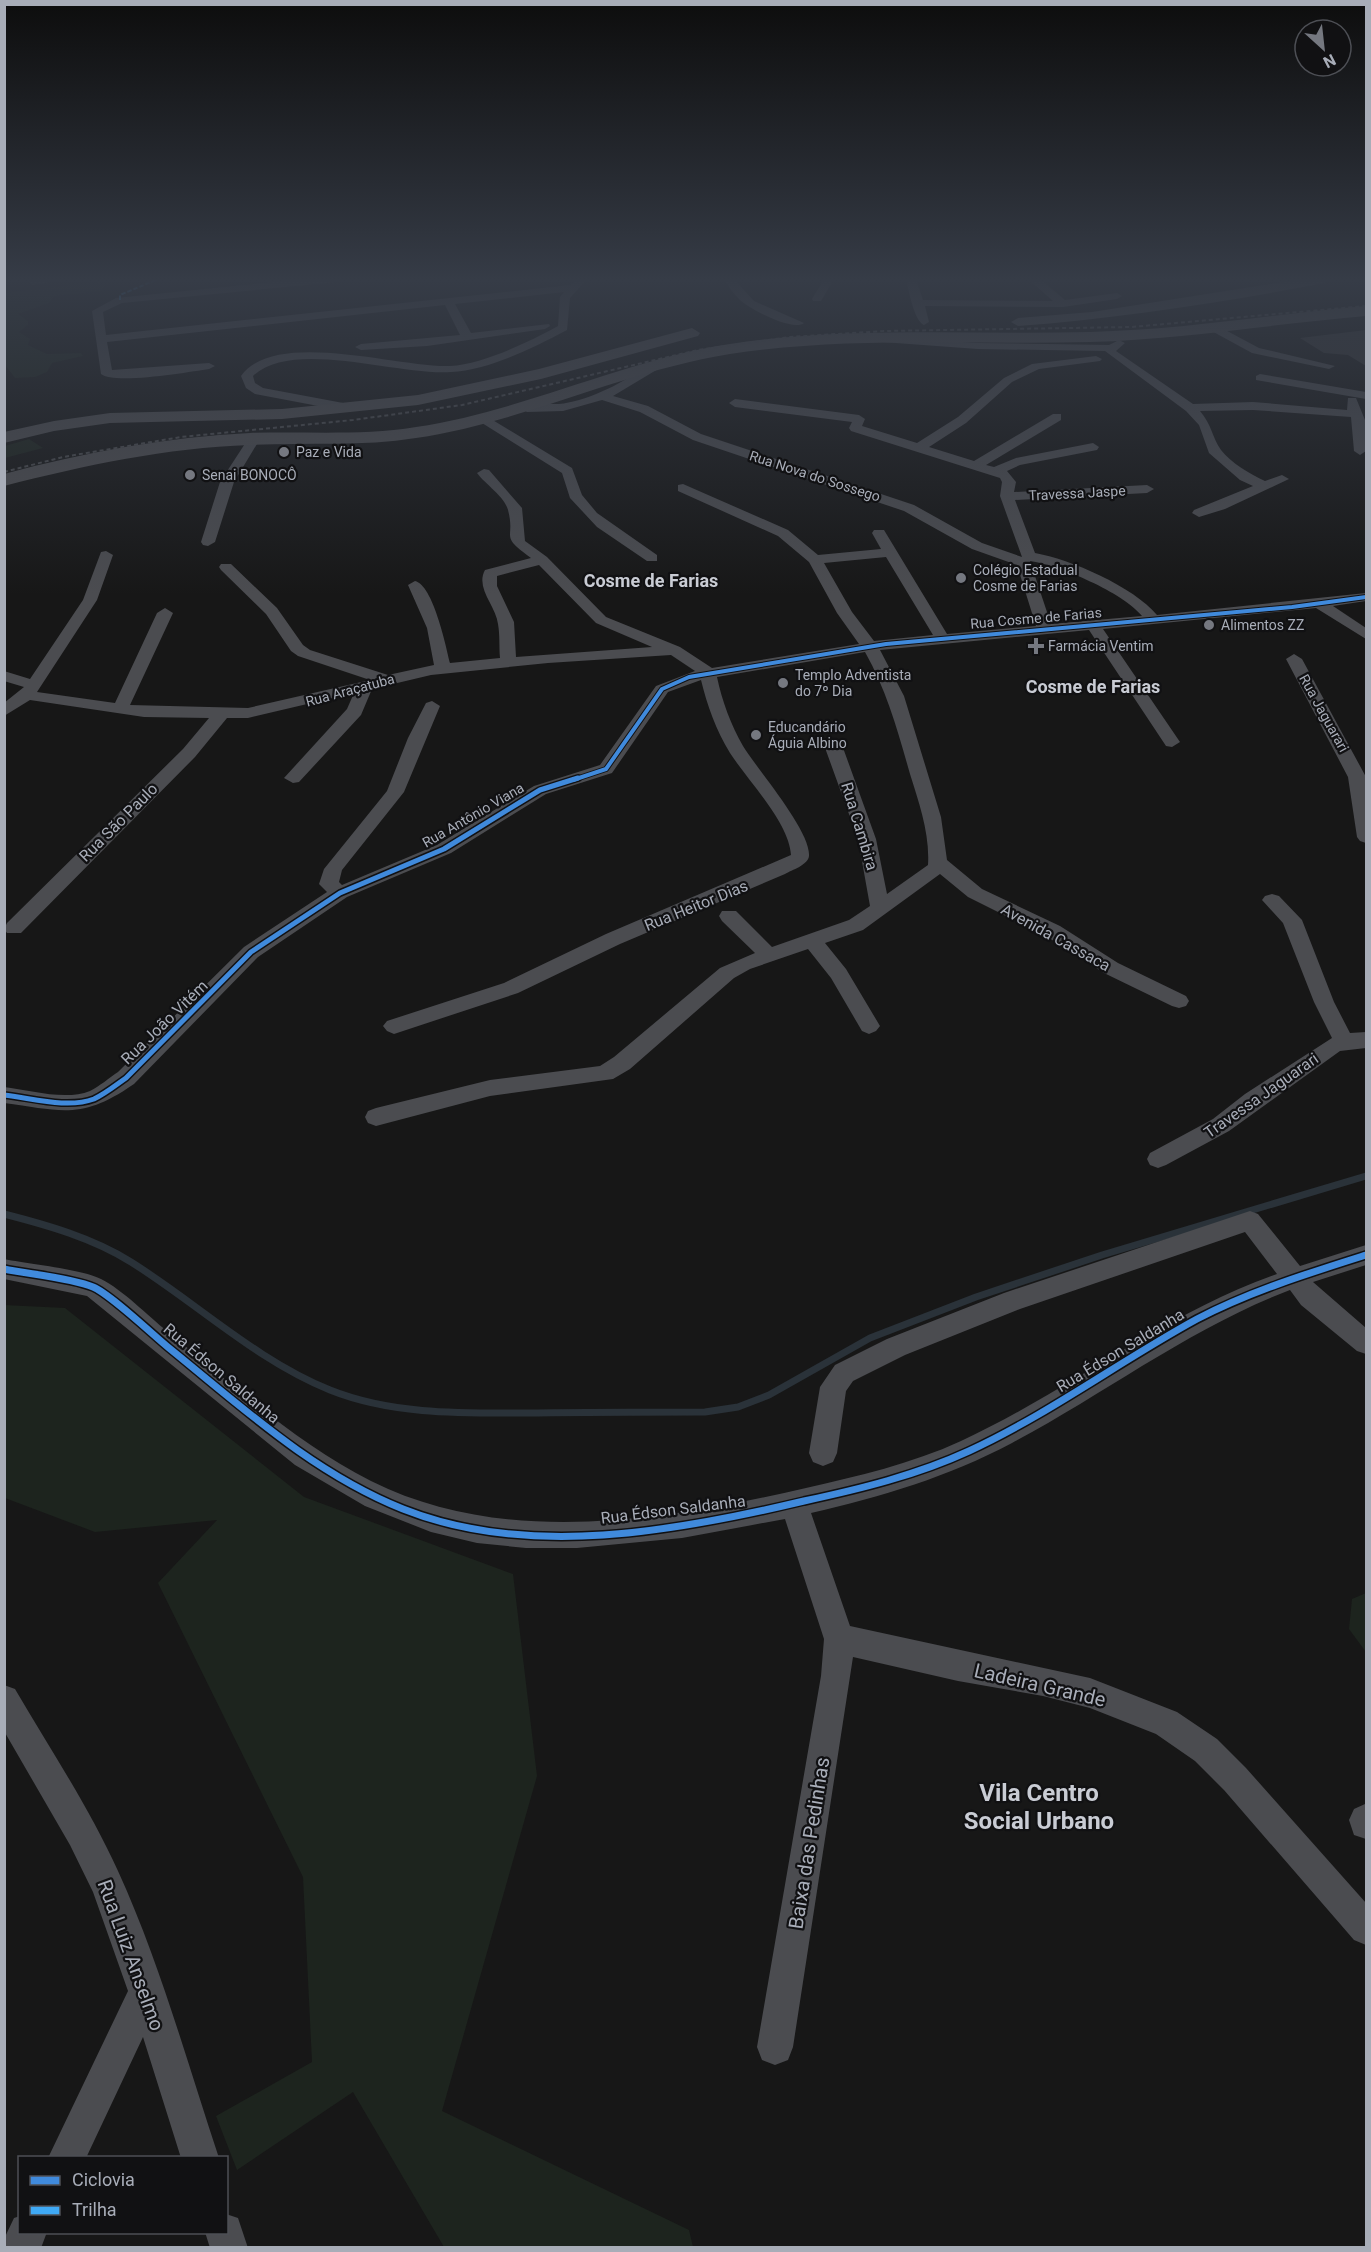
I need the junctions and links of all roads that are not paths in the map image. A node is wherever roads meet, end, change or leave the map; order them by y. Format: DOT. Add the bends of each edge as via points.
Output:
graph roads {
  1 [pos="250,384"];
  2 [pos="495,384"];
  3 [pos="599,384"];
  4 [pos="626,384"];
  5 [pos="1002,384"];
  6 [pos="1157,384"];
  7 [pos="1296,384"];
  8 [pos="1366,387"];
  9 [pos="1360,395"];
  10 [pos="605,397"];
  11 [pos="735,403"];
  12 [pos="350,408"];
  13 [pos="527,408"];
  14 [pos="1190,408"];
  15 [pos="1356,414"];
  16 [pos="1057,417"];
  17 [pos="486,420"];
  18 [pos="4,438"];
  19 [pos="254,439"];
  20 [pos="920,447"];
  21 [pos="1093,447"];
  22 [pos="1360,451"];
  23 [pos="976,465"];
  24 [pos="997,471"];
  25 [pos="484,473"];
  26 [pos="1282,479"];
  27 [pos="4,480"];
  28 [pos="1263,485"];
  29 [pos="683,488"];
  30 [pos="1147,489"];
  31 [pos="1007,496"];
  32 [pos="1199,513"];
  33 [pos="879,533"];
  34 [pos="208,542"];
  35 [pos="890,552"];
  36 [pos="106,555"];
  37 [pos="652,558"];
  38 [pos="1026,559"];
  39 [pos="542,560"];
  40 [pos="814,560"];
  41 [pos="226,567"];
  42 [pos="415,585"];
  43 [pos="1366,597"];
  44 [pos="1320,604"];
  45 [pos="165,613"];
  46 [pos="1152,619"];
  47 [pos="1093,625"];
  48 [pos="1045,629"];
  49 [pos="1366,634"];
  50 [pos="942,638"];
  51 [pos="870,646"];
  52 [pos="674,650"];
  53 [pos="1294,659"];
  54 [pos="508,661"];
  55 [pos="443,669"];
  56 [pos="708,673"];
  57 [pos="4,676"];
  58 [pos="387,680"];
  59 [pos="365,686"];
  60 [pos="30,690"];
  61 [pos="432,706"];
  62 [pos="120,709"];
  63 [pos="4,711"];
  64 [pos="221,714"];
  65 [pos="1172,742"];
  66 [pos="833,745"];
  67 [pos="293,778"];
  68 [pos="1366,837"];
  69 [pos="938,862"];
  70 [pos="340,893"];
  71 [pos="1272,900"];
  72 [pos="321,906"];
  73 [pos="880,908"];
  74 [pos="729,916"];
  75 [pos="15,928"];
  76 [pos="812,941"];
  77 [pos="769,955"];
  78 [pos="1179,1001"];
  79 [pos="394,1026"];
  80 [pos="869,1026"];
  81 [pos="1366,1040"];
  82 [pos="1344,1041"];
  83 [pos="4,1095"];
  84 [pos="376,1117"];
  85 [pos="1158,1159"];
  86 [pos="1366,1255"];
  87 [pos="4,1269"];
  88 [pos="1293,1278"];
  89 [pos="1366,1343"];
  90 [pos="823,1454"];
  91 [pos="794,1504"];
  92 [pos="839,1639"];
  93 [pos="4,1700"];
  94 [pos="1366,1928"];
  95 [pos="146,1992"];
  96 [pos="776,2047"];
  97 [pos="66,2156"];
  98 [pos="200,2156"];
  1 -- 12 [label="street" via="259,391"];
  2 -- 12 [label="highway"];
  3 -- 13 [label="highway"];
  4 -- 10 [label="street"];
  5 -- 20 [label="street" via="962,420"];
  6 -- 14 [label="street"];
  7 -- 9 [label="street"];
  8 -- 9 [label="street"];
  9 -- 15 [label="street" via="1351,404"];
  10 -- 13 [label="street" via="555,409"];
  10 -- 38 [label="street, Rua Nova do Sossego" via="644,409 697,437 909,508 977,546"];
  11 -- 20 [label="street" via="844,415 859,419 855,428"];
  12 -- 18 [label="highway" via="256,416 110,418"];
  13 -- 17 [label="highway"];
  14 -- 15 [label="street" via="1253,406"];
  14 -- 28 [label="street" via="1205,424 1214,450 1245,477"];
  15 -- 22 [label="street"];
  16 -- 23 [label="street"];
  17 -- 19 [label="highway" via="394,436"];
  17 -- 37 [label="street" via="567,471 574,494 584,506 610,530"];
  19 -- 27 [label="highway" via="118,454"];
  19 -- 34 [label="street" via="227,482"];
  20 -- 23 [label="street"];
  21 -- 24 [label="street" via="1016,462"];
  23 -- 24 [label="street"];
  24 -- 31 [label="street" via="1008,478"];
  25 -- 39 [label="street" via="515,508 519,543"];
  26 -- 28 [label="street"];
  28 -- 32 [label="street"];
  29 -- 40 [label="street" via="783,533"];
  30 -- 31 [label="street, Travessa Jaspe"];
  31 -- 38 [label="street"];
  33 -- 35 [label="street"];
  35 -- 40 [label="street"];
  35 -- 50 [label="street"];
  36 -- 60 [label="street" via="90,600"];
  38 -- 46 [label="street, Rua Nova do Sossego" via="1058,564 1124,595 1138,603"];
  38 -- 48 [label="street"];
  39 -- 52 [label="street" via="605,623"];
  39 -- 54 [label="street" via="490,573 490,586 506,622"];
  40 -- 51 [label="street"];
  41 -- 58 [label="street" via="272,611 304,653"];
  42 -- 55 [label="street" via="435,628"];
  43 -- 44 [label="street, Rua Cosme de Farias"];
  44 -- 46 [label="street, Rua Cosme de Farias"];
  44 -- 49 [label="street"];
  45 -- 62 [label="street"];
  46 -- 47 [label="street, Rua Cosme de Farias"];
  47 -- 48 [label="street, Rua Cosme de Farias"];
  47 -- 65 [label="street"];
  48 -- 50 [label="street, Rua Cosme de Farias"];
  50 -- 51 [label="street, Rua Cosme de Farias"];
  51 -- 56 [label="street, Rua Cosme de Farias"];
  51 -- 69 [label="street" via="899,704 932,817"];
  52 -- 54 [label="street, Rua Araçatuba"];
  52 -- 56 [label="street"];
  53 -- 68 [label="street, Rua Jaguarari" via="1354,770"];
  54 -- 55 [label="street, Rua Araçatuba"];
  55 -- 58 [label="street, Rua Araçatuba"];
  56 -- 70 [label="street, Rua Antônio Viana" via="662,689 606,769 540,790 444,849"];
  56 -- 79 [label="street, Rua Heitor Dias" via="733,744 794,832 800,858 607,941 511,988"];
  57 -- 60 [label="street, Rua Araçatuba"];
  58 -- 59 [label="street, Rua Araçatuba"];
  59 -- 64 [label="street, Rua Araçatuba" via="271,710"];
  59 -- 67 [label="street" via="355,711"];
  60 -- 62 [label="street, Rua Araçatuba"];
  60 -- 63 [label="street"];
  61 -- 70 [label="street" via="395,792 333,869 329,884"];
  62 -- 64 [label="street, Rua Araçatuba"];
  64 -- 75 [label="street, Rua São Paulo" via="189,753"];
  66 -- 73 [label="street, Rua Cambira" via="867,839"];
  69 -- 73 [label="street" via="932,872"];
  69 -- 78 [label="street, Avenida Cassaca" via="975,893"];
  70 -- 72 [label="street, Rua Antônio Viana"];
  71 -- 82 [label="street" via="1292,920"];
  72 -- 83 [label="street, Rua João Vitém" via="251,952 126,1078 106,1092 93,1099 68,1103"];
  73 -- 76 [label="street" via="846,930"];
  74 -- 77 [label="street"];
  76 -- 77 [label="street"];
  76 -- 80 [label="street" via="839,974"];
  77 -- 84 [label="street" via="727,974 622,1063 604,1073 490,1088"];
  81 -- 82 [label="street, Travessa Jaguarari"];
  82 -- 85 [label="street, Travessa Jaguarari" via="1273,1085 1221,1125"];
  86 -- 88 [label="street, Rua Édson Saldanha"];
  87 -- 91 [label="street, Rua Édson Saldanha" via="94,1287 313,1463 395,1507 433,1520 504,1533 570,1534 667,1525"];
  88 -- 89 [label="street" via="1323,1311"];
  88 -- 90 [label="street" via="1250,1221 1013,1301 896,1347 844,1373 833,1387"];
  88 -- 91 [label="street, Rua Édson Saldanha" via="1202,1317 1063,1400 935,1465"];
  91 -- 92 [label="street"];
  92 -- 94 [label="street, Ladeira Grande" via="1043,1681 1099,1696 1166,1723 1206,1750 1235,1779"];
  92 -- 96 [label="street, Baixa das Pedinhas"];
  93 -- 95 [label="street, Rua Luiz Anselmo" via="82,1833 106,1882"];
  95 -- 97 [label="street"];
  95 -- 98 [label="street, Rua Luiz Anselmo"];
}
